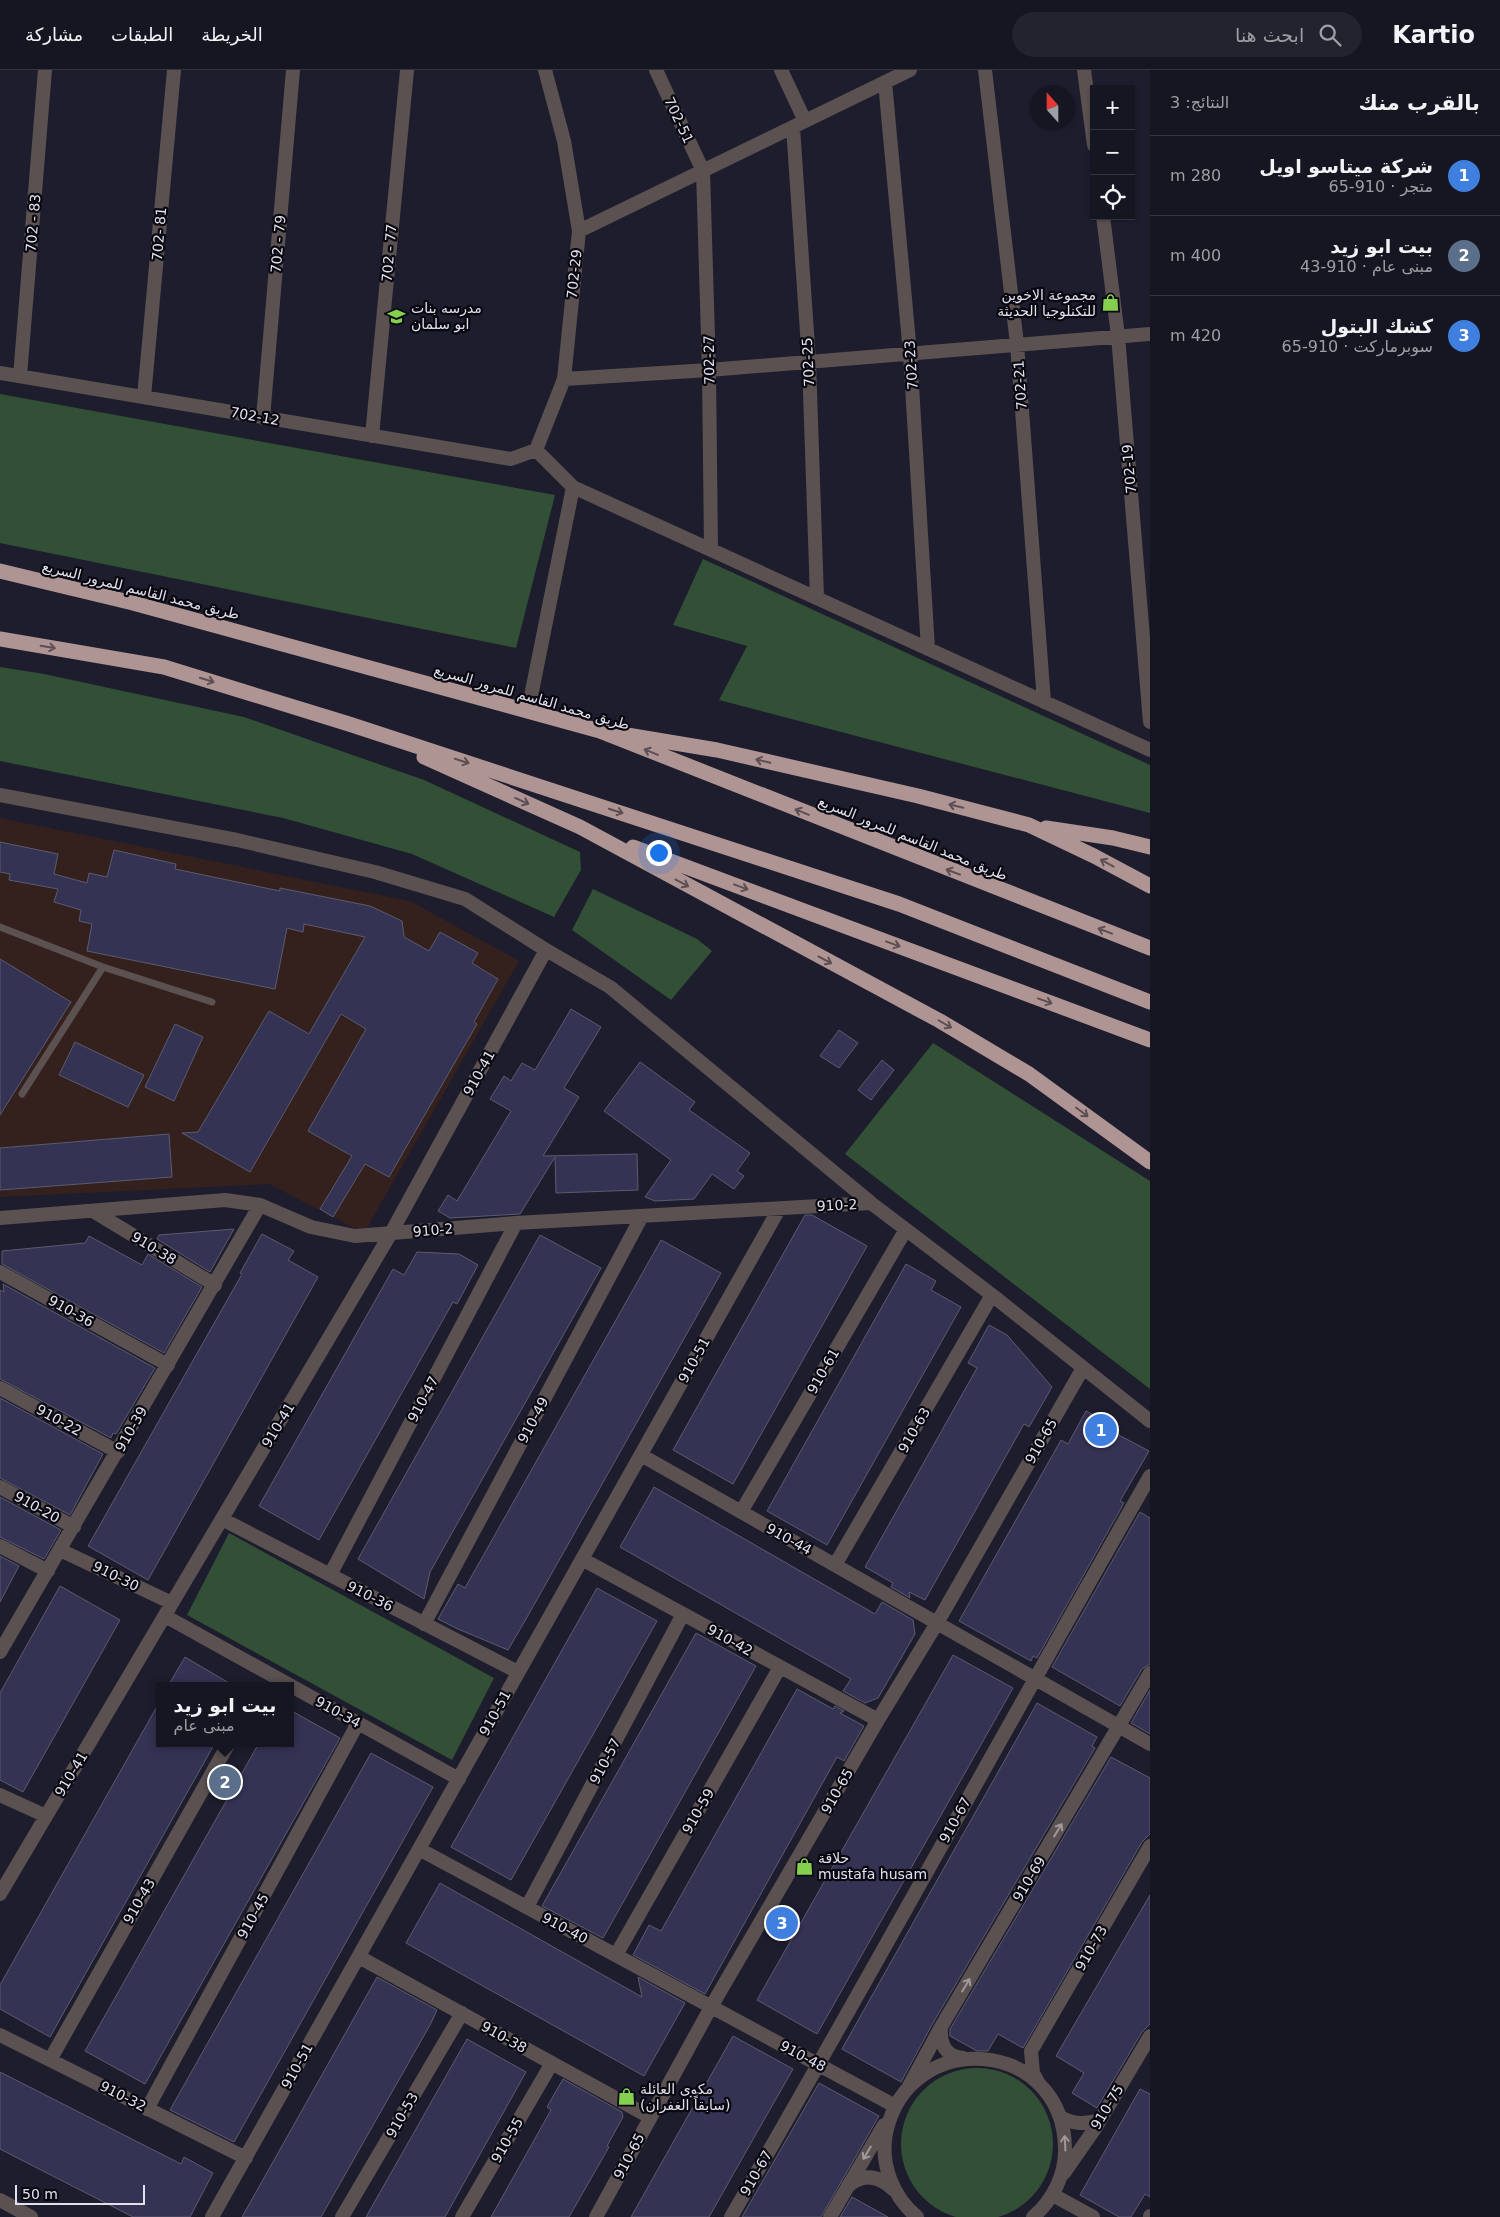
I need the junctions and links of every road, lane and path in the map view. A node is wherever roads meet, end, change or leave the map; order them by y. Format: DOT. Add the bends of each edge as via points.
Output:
graph roads {
  1 [pos="45,70"];
  2 [pos="174,70"];
  3 [pos="293,70"];
  4 [pos="407,70"];
  5 [pos="545,70"];
  6 [pos="656,70"];
  7 [pos="781,70"];
  8 [pos="910,70"];
  9 [pos="985,70"];
  10 [pos="1084,70"];
  11 [pos="884,82"];
  12 [pos="799,124"];
  13 [pos="1092,130"];
  14 [pos="703,171"];
  15 [pos="1104,220"];
  16 [pos="579,231"];
  17 [pos="1150,334"];
  18 [pos="1118,336"];
  19 [pos="1017,344"];
  20 [pos="910,353"];
  21 [pos="809,362"];
  22 [pos="710,370"];
  23 [pos="0,373"];
  24 [pos="20,376"];
  25 [pos="564,379"];
  26 [pos="144,397"];
  27 [pos="264,418"];
  28 [pos="372,436"];
  29 [pos="536,450"];
  30 [pos="573,486"];
  31 [pos="711,549"];
  32 [pos="0,571"];
  33 [pos="817,598"];
  34 [pos="0,639"];
  35 [pos="928,649"];
  36 [pos="1044,702"];
  37 [pos="528,711"];
  38 [pos="1150,722"];
  39 [pos="349,724"];
  40 [pos="600,731"];
  41 [pos="1150,750"];
  42 [pos="0,795"];
  43 [pos="1029,825"];
  44 [pos="580,827"];
  45 [pos="1150,847"];
  46 [pos="1150,886"];
  47 [pos="0,927"];
  48 [pos="1150,948"];
  49 [pos="546,950"];
  50 [pos="103,967"];
  51 [pos="212,1002"];
  52 [pos="1150,1002"];
  53 [pos="1150,1040"];
  54 [pos="22,1094"];
  55 [pos="1150,1162"];
  56 [pos="871,1204"];
  57 [pos="260,1205"];
  58 [pos="779,1209"];
  59 [pos="93,1211"];
  60 [pos="642,1216"];
  61 [pos="0,1218"];
  62 [pos="516,1223"];
  63 [pos="905,1230"];
  64 [pos="391,1233"];
  65 [pos="0,1272"];
  66 [pos="215,1285"];
  67 [pos="992,1295"];
  68 [pos="168,1365"];
  69 [pos="1083,1368"];
  70 [pos="0,1388"];
  71 [pos="1150,1422"];
  72 [pos="118,1452"];
  73 [pos="640,1455"];
  74 [pos="1150,1476"];
  75 [pos="0,1487"];
  76 [pos="740,1512"];
  77 [pos="222,1519"];
  78 [pos="74,1527"];
  79 [pos="0,1546"];
  80 [pos="60,1550"];
  81 [pos="582,1559"];
  82 [pos="835,1565"];
  83 [pos="48,1571"];
  84 [pos="330,1575"];
  85 [pos="172,1603"];
  86 [pos="683,1614"];
  87 [pos="165,1616"];
  88 [pos="937,1623"];
  89 [pos="424,1624"];
  90 [pos="0,1651"];
  91 [pos="780,1667"];
  92 [pos="518,1672"];
  93 [pos="268,1673"];
  94 [pos="1150,1673"];
  95 [pos="1034,1678"];
  96 [pos="263,1682"];
  97 [pos="284,1682"];
  98 [pos="294,1687"];
  99 [pos="878,1720"];
  100 [pos="358,1723"];
  101 [pos="1119,1726"];
  102 [pos="1150,1744"];
  103 [pos="227,1747"];
  104 [pos="459,1779"];
  105 [pos="0,1795"];
  106 [pos="46,1816"];
  107 [pos="1150,1846"];
  108 [pos="419,1849"];
  109 [pos="0,1894"];
  110 [pos="528,1908"];
  111 [pos="616,1955"];
  112 [pos="359,1956"];
  113 [pos="711,2007"];
  114 [pos="462,2013"];
  115 [pos="941,2027"];
  116 [pos="0,2035"];
  117 [pos="1150,2036"];
  118 [pos="1032,2051"];
  119 [pos="963,2058"];
  120 [pos="50,2060"];
  121 [pos="1001,2061"];
  122 [pos="552,2063"];
  123 [pos="819,2065"];
  124 [pos="1038,2083"];
  125 [pos="909,2086"];
  126 [pos="147,2108"];
  127 [pos="892,2112"];
  128 [pos="650,2116"];
  129 [pos="1060,2117"];
  130 [pos="1098,2123"];
  131 [pos="246,2158"];
  132 [pos="1061,2176"];
  133 [pos="846,2188"];
  134 [pos="894,2190"];
  135 [pos="1053,2195"];
  136 [pos="0,2200"];
  137 [pos="912,2215"];
  138 [pos="1037,2215"];
  139 [pos="31,2217"];
  140 [pos="212,2217"];
  141 [pos="342,2217"];
  142 [pos="462,2217"];
  143 [pos="596,2217"];
  144 [pos="731,2217"];
  145 [pos="830,2217"];
  146 [pos="1093,2217"];
  1 -- 24 [label="street, 702 - 83"];
  2 -- 26 [label="street, 702- 81"];
  3 -- 27 [label="street, 702 - 79"];
  4 -- 28 [label="street, 702 - 77"];
  5 -- 16 [label="street, 702-29" via="564,140"];
  6 -- 14 [label="street, 702-51"];
  7 -- 12 [label="street"];
  8 -- 11 [label="street"];
  9 -- 19 [label="street, 702-21"];
  10 -- 13 [label="street"];
  11 -- 12 [label="street"];
  11 -- 20 [label="street, 702-23"];
  12 -- 14 [label="street"];
  12 -- 21 [label="street, 702-25"];
  14 -- 16 [label="street"];
  14 -- 22 [label="street, 702-27"];
  15 -- 18 [label="street, 702-19"];
  16 -- 25 [label="street, 702-29"];
  17 -- 18 [label="street"];
  18 -- 19 [label="street"];
  18 -- 38 [label="street, 702-19"];
  19 -- 20 [label="street"];
  19 -- 36 [label="street, 702-21"];
  20 -- 21 [label="street"];
  20 -- 35 [label="street, 702-23"];
  21 -- 22 [label="street"];
  21 -- 33 [label="street, 702-25"];
  22 -- 25 [label="street"];
  22 -- 31 [label="street, 702-27"];
  23 -- 24 [label="street, 702-12"];
  24 -- 26 [label="street, 702-12"];
  25 -- 29 [label="street, 702-29"];
  26 -- 27 [label="street, 702-12"];
  27 -- 28 [label="street, 702-12"];
  28 -- 29 [label="street, 702-12" via="511,459"];
  29 -- 30 [label="street"];
  30 -- 31 [label="street"];
  30 -- 37 [label="street"];
  31 -- 33 [label="street"];
  32 -- 37 [label="highway, طريق محمد القاسم للمرور السريع" via="133,603"];
  33 -- 35 [label="street"];
  34 -- 39 [label="highway, one-way" via="164,667"];
  35 -- 36 [label="street"];
  36 -- 41 [label="street"];
  37 -- 40 [label="highway, طريق محمد القاسم للمرور السريع"];
  39 -- 44 [label="highway, one-way"];
  39 -- 52 [label="highway, one-way" via="899,904"];
  43 -- 40 [label="highway, one-way" via="717,750"];
  48 -- 40 [label="highway, طريق محمد القاسم للمرور السريع, one-way"];
  42 -- 49 [label="street" via="237,840 375,872 465,899"];
  43 -- 45 [label="highway"];
  46 -- 43 [label="highway, one-way"];
  44 -- 53 [label="highway, one-way"];
  44 -- 55 [label="highway, one-way" via="940,1021 1029,1074"];
  47 -- 50 [label="lane"];
  49 -- 56 [label="street" via="610,986"];
  49 -- 64 [label="street, 910-41"];
  50 -- 51 [label="lane"];
  50 -- 54 [label="lane"];
  56 -- 58 [label="street, 910-2"];
  56 -- 63 [label="street"];
  57 -- 59 [label="street, 910-2" via="225,1200"];
  57 -- 64 [label="street, 910-2" via="311,1227 355,1236"];
  57 -- 66 [label="street, 910-39"];
  58 -- 60 [label="street, 910-2"];
  58 -- 73 [label="street, 910-51"];
  59 -- 61 [label="street, 910-2"];
  59 -- 66 [label="street, 910-38"];
  60 -- 62 [label="street, 910-2"];
  60 -- 89 [label="street, 910-49"];
  62 -- 64 [label="street, 910-2"];
  62 -- 84 [label="street, 910-47"];
  63 -- 67 [label="street"];
  63 -- 76 [label="street, 910-61"];
  64 -- 77 [label="street, 910-41"];
  65 -- 68 [label="street, 910-36"];
  66 -- 68 [label="street, 910-39"];
  67 -- 69 [label="street"];
  67 -- 82 [label="street, 910-63"];
  68 -- 72 [label="street, 910-39"];
  69 -- 71 [label="street"];
  69 -- 88 [label="street, 910-65"];
  70 -- 72 [label="street, 910-22"];
  72 -- 78 [label="street, 910-39"];
  73 -- 76 [label="street, 910-44"];
  73 -- 81 [label="street, 910-51"];
  74 -- 95 [label="street, 910-67"];
  75 -- 78 [label="street, 910-20"];
  76 -- 82 [label="street, 910-44"];
  77 -- 84 [label="street, 910-36"];
  77 -- 85 [label="street, 910-41"];
  78 -- 80 [label="street, 910-39"];
  79 -- 83 [label="street"];
  80 -- 83 [label="street, 910-39"];
  80 -- 85 [label="street, 910-30"];
  81 -- 86 [label="street, 910-42"];
  81 -- 92 [label="street, 910-51"];
  82 -- 88 [label="street, 910-44"];
  83 -- 90 [label="street, 910-39"];
  84 -- 89 [label="street, 910-36"];
  85 -- 87 [label="street, 910-41"];
  86 -- 91 [label="street, 910-42"];
  86 -- 110 [label="street, 910-57"];
  87 -- 93 [label="street, 910-34"];
  87 -- 106 [label="street, 910-41"];
  88 -- 95 [label="street, 910-44"];
  88 -- 99 [label="street, 910-65"];
  89 -- 92 [label="street, 910-36"];
  91 -- 99 [label="street, 910-42"];
  91 -- 111 [label="street, 910-59"];
  92 -- 104 [label="street, 910-51"];
  93 -- 96 [label="street"];
  93 -- 97 [label="street, 910-34"];
  94 -- 101 [label="street, 910-69"];
  95 -- 101 [label="street, 910-44"];
  95 -- 123 [label="street, 910-67"];
  98 -- 100 [label="street, 910-34"];
  99 -- 113 [label="street, 910-65"];
  100 -- 104 [label="street, 910-34"];
  100 -- 126 [label="street, 910-45"];
  101 -- 102 [label="street, 910-44"];
  115 -- 101 [label="street, 910-69, one-way"];
  103 -- 120 [label="street, 910-43"];
  104 -- 108 [label="street, 910-51"];
  105 -- 106 [label="street"];
  106 -- 109 [label="street, 910-41"];
  107 -- 118 [label="street, 910-73"];
  108 -- 110 [label="street, 910-40"];
  108 -- 112 [label="street, 910-51"];
  110 -- 111 [label="street, 910-40"];
  111 -- 113 [label="street, 910-40"];
  112 -- 114 [label="street, 910-38"];
  112 -- 131 [label="street, 910-51"];
  113 -- 123 [label="street, 910-48"];
  113 -- 128 [label="street, 910-65"];
  114 -- 122 [label="street, 910-38"];
  114 -- 141 [label="street, 910-53"];
  115 -- 119 [label="street" via="942,2046 954,2057"];
  115 -- 125 [label="street, 910-69"];
  116 -- 120 [label="street, 910-32"];
  117 -- 130 [label="street, 910-75"];
  118 -- 121 [label="street"];
  118 -- 124 [label="street" via="1033,2073"];
  119 -- 121 [label="street"];
  119 -- 125 [label="street" via="931,2070"];
  120 -- 126 [label="street, 910-32"];
  121 -- 124 [label="street" via="1015,2066"];
  122 -- 128 [label="street, 910-38"];
  122 -- 142 [label="street, 910-55"];
  123 -- 127 [label="street, 910-48"];
  123 -- 144 [label="street, 910-67"];
  124 -- 129 [label="street" via="1051,2098"];
  125 -- 127 [label="street"];
  126 -- 131 [label="street, 910-32"];
  127 -- 133 [label="street, one-way"];
  127 -- 134 [label="street" via="884,2142 886,2167"];
  128 -- 143 [label="street, 910-65"];
  129 -- 130 [label="street" via="1080,2124"];
  132 -- 129 [label="street, one-way" via="1066,2156"];
  130 -- 132 [label="street, 910-75"];
  131 -- 140 [label="street, 910-51"];
  132 -- 135 [label="street"];
  133 -- 134 [label="street" via="854,2181 876,2177"];
  133 -- 145 [label="street"];
  134 -- 137 [label="street"];
  135 -- 138 [label="street"];
  135 -- 146 [label="street"];
  136 -- 139 [label="street"];
}
